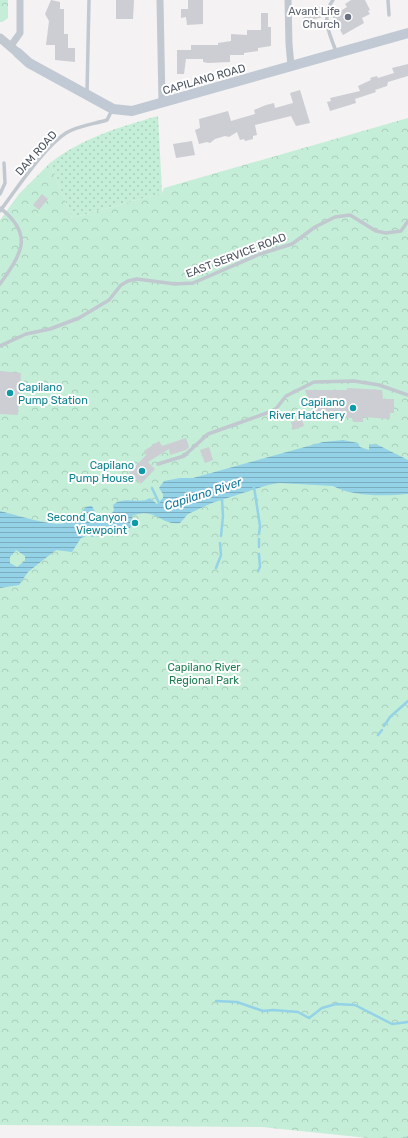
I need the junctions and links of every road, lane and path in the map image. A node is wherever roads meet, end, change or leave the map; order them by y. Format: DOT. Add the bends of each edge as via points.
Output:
graph roads {
  1 [pos="20,0"];
  2 [pos="89,0"];
  3 [pos="160,0"];
  4 [pos="288,0"];
  5 [pos="333,0"];
  6 [pos="388,0"];
  7 [pos="389,15"];
  8 [pos="408,33"];
  9 [pos="0,38"];
  10 [pos="14,50"];
  11 [pos="337,53"];
  12 [pos="291,66"];
  13 [pos="87,94"];
  14 [pos="162,103"];
  15 [pos="113,109"];
  16 [pos="4,163"];
  17 [pos="0,194"];
  18 [pos="0,210"];
  19 [pos="408,221"];
  20 [pos="0,284"];
  21 [pos="0,346"];
  22 [pos="408,395"];
  23 [pos="158,464"];
  1 -- 10 [label="street" via="20,33"];
  2 -- 13 [label="lane"];
  3 -- 14 [label="street"];
  4 -- 12 [label="street"];
  5 -- 11 [label="lane" via="328,7 326,23"];
  6 -- 7 [label="lane"];
  8 -- 11 [label="main road, CAPILANO ROAD"];
  9 -- 10 [label="street"];
  10 -- 13 [label="main road, CAPILANO ROAD" via="29,63"];
  11 -- 12 [label="main road, CAPILANO ROAD"];
  12 -- 14 [label="main road, CAPILANO ROAD"];
  13 -- 15 [label="main road, CAPILANO ROAD"];
  14 -- 15 [label="main road, CAPILANO ROAD" via="132,111"];
  15 -- 18 [label="lane, DAM ROAD" via="107,120 73,130 55,142"];
  16 -- 17 [label="lane" via="5,183"];
  18 -- 20 [label="lane" via="19,226 22,234 22,244 13,267"];
  19 -- 21 [label="lane, EAST SERVICE ROAD" via="401,231 386,233 376,231 350,215 335,217 315,227 292,244 260,254 193,283 175,284 142,279 128,281 121,285 106,303 79,318 50,329 26,334"];
  22 -- 23 [label="lane" via="354,380 314,382 286,396 275,410 208,434 184,456"];
}
